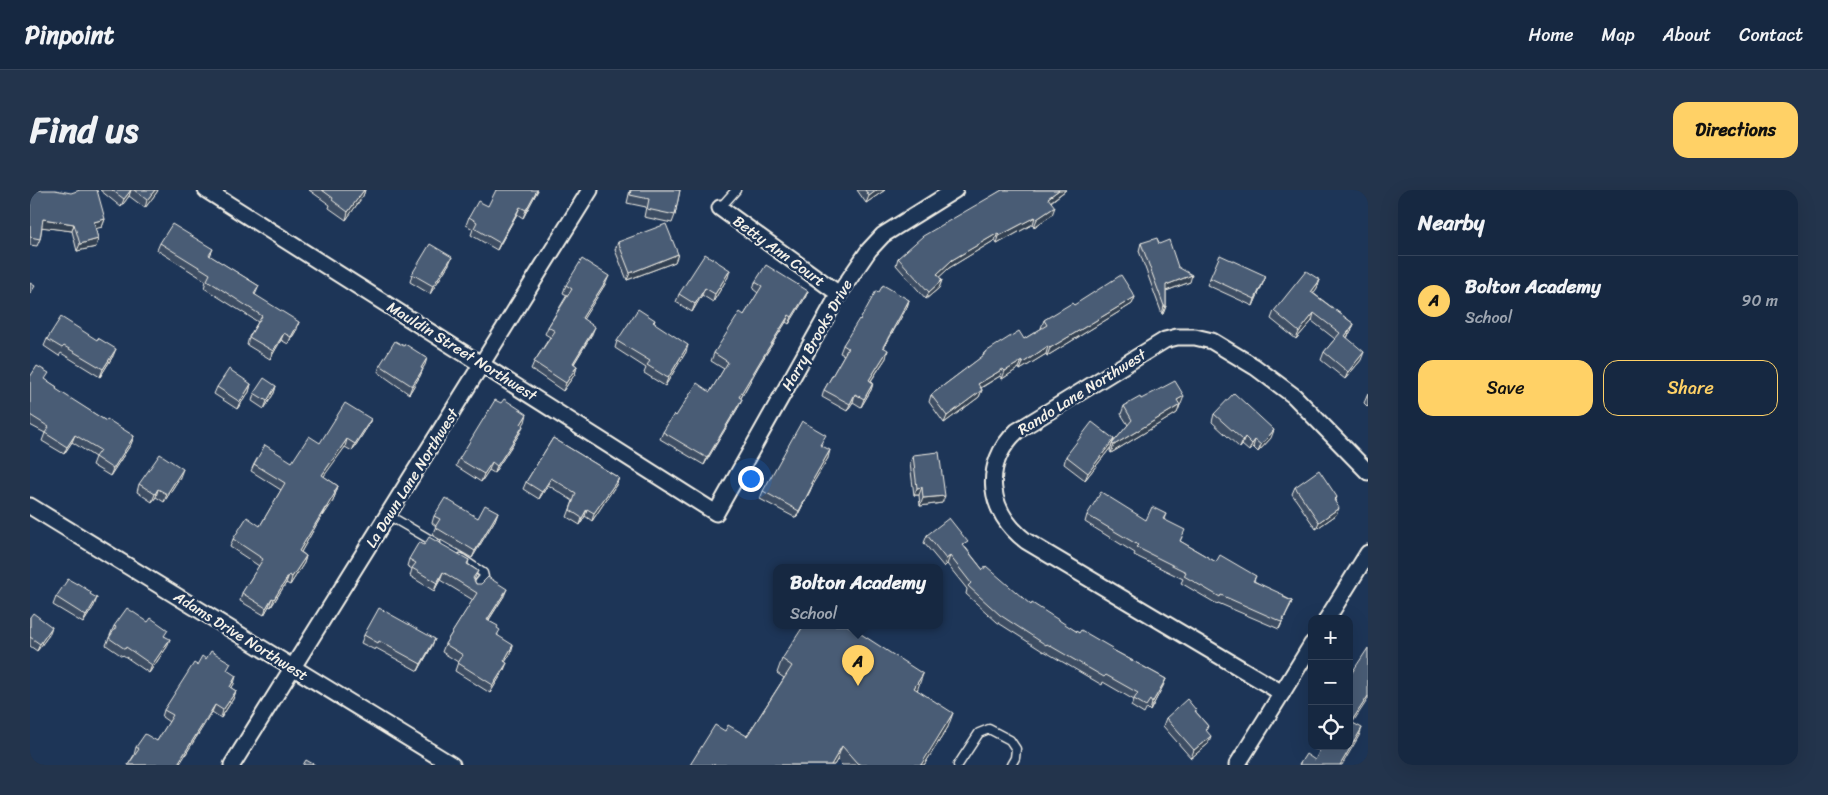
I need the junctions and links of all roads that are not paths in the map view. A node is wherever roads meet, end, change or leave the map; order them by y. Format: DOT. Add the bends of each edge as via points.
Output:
graph roads {
  1 [pos="206,190"];
  2 [pos="590,190"];
  3 [pos="736,190"];
  4 [pos="955,190"];
  5 [pos="720,208"];
  6 [pos="839,294"];
  7 [pos="482,364"];
  8 [pos="1368,472"];
  9 [pos="30,506"];
  10 [pos="716,513"];
  11 [pos="388,515"];
  12 [pos="446,550"];
  13 [pos="1368,553"];
  14 [pos="454,554"];
  15 [pos="476,588"];
  16 [pos="1329,615"];
  17 [pos="1308,651"];
  18 [pos="293,668"];
  19 [pos="1282,693"];
  20 [pos="232,765"];
  21 [pos="452,765"];
  22 [pos="958,765"];
  23 [pos="1011,765"];
  24 [pos="1237,765"];
  1 -- 7 [label="street, Mauldin Street Northwest"];
  2 -- 7 [label="street, La Dawn Lane Northwest"];
  3 -- 5 [label="lane"];
  4 -- 6 [label="street, Harry Brooks Drive" via="883,236 869,250"];
  5 -- 6 [label="street, Betty Ann Court"];
  6 -- 10 [label="street, Harry Brooks Drive"];
  7 -- 10 [label="street, Mauldin Street Northwest"];
  7 -- 11 [label="street, La Dawn Lane Northwest"];
  8 -- 19 [label="street, Rando Lane Northwest" via="1294,396 1212,341 1195,337 1165,340 1017,431 997,459 993,485 995,499 999,512 1014,532"];
  9 -- 18 [label="street, Adams Drive Northwest"];
  11 -- 12 [label="lane"];
  11 -- 18 [label="street, La Dawn Lane Northwest"];
  13 -- 16 [label="street"];
  14 -- 15 [label="lane" via="483,573 484,577"];
  17 -- 19 [label="street"];
  18 -- 20 [label="street, La Dawn Lane Northwest"];
  18 -- 21 [label="street, Adams Drive Northwest"];
  19 -- 24 [label="street"];
  22 -- 23 [label="lane" via="979,733 989,729 1010,740 1016,749"];
}
